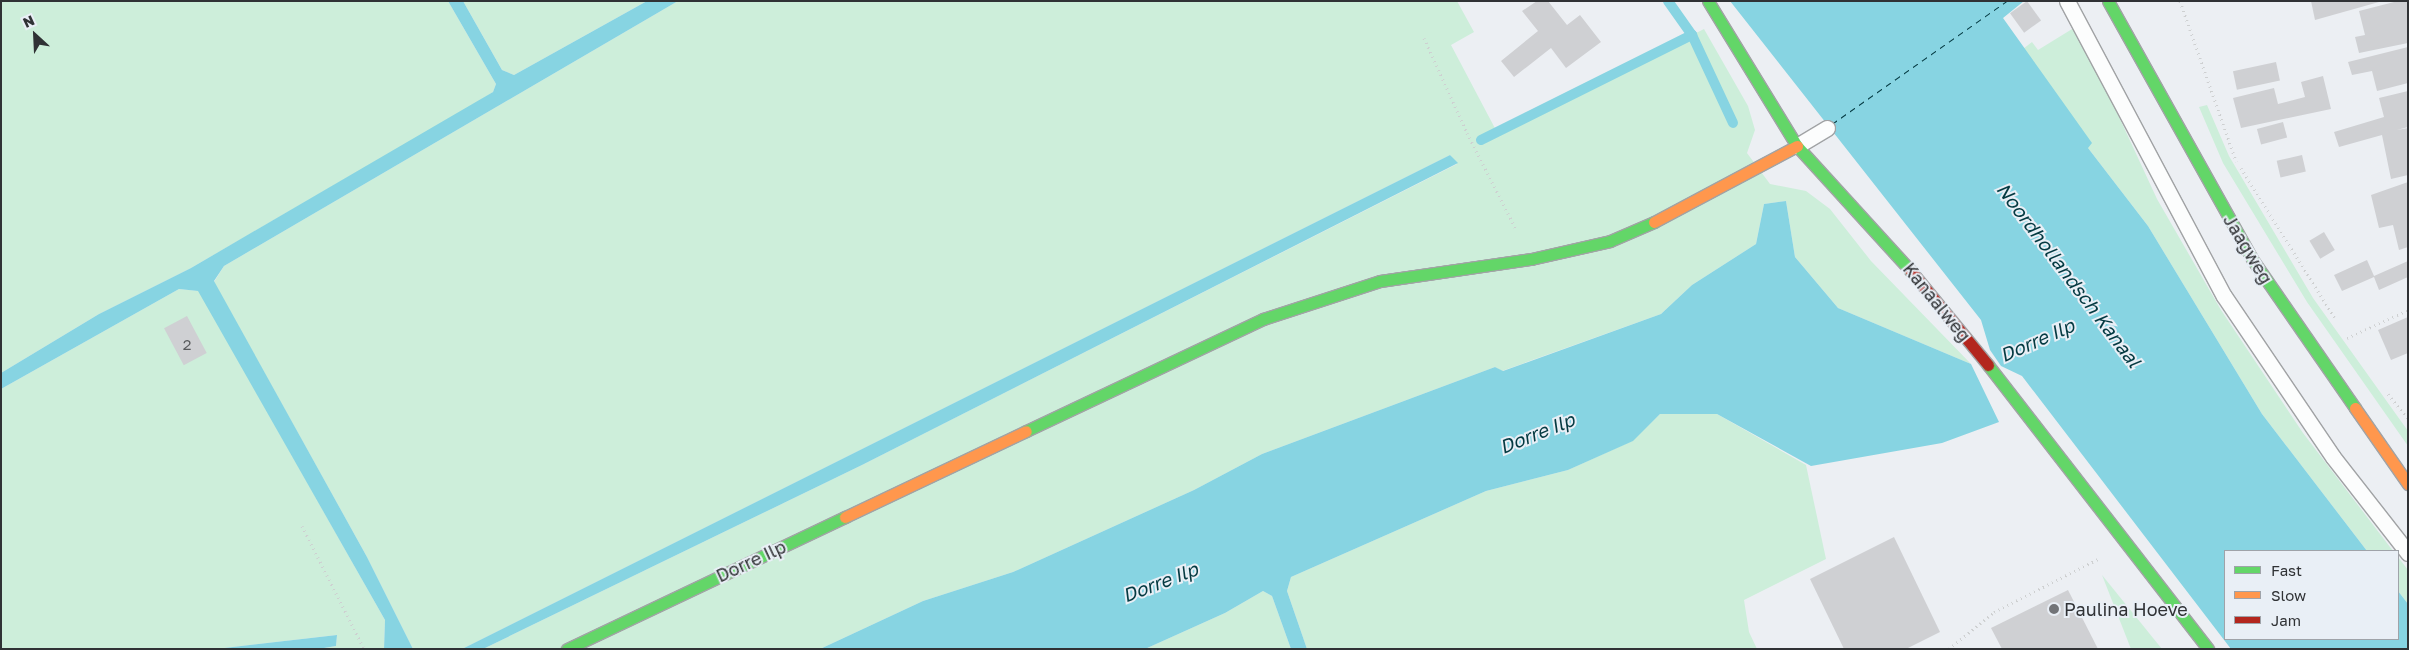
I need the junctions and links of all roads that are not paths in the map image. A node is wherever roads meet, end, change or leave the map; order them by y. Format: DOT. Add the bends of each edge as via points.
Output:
graph roads {
  1 [pos="1708,1"];
  2 [pos="2067,1"];
  3 [pos="2108,1"];
  4 [pos="1827,128"];
  5 [pos="1797,146"];
  6 [pos="2408,484"];
  7 [pos="2408,553"];
  8 [pos="567,649"];
  9 [pos="2208,649"];
  1 -- 5 [label="street, Kanaalweg"];
  2 -- 7 [label="lane" via="2224,296 2333,457"];
  3 -- 6 [label="street, Jaagweg" via="2252,259"];
  4 -- 5 [label="lane"];
  5 -- 8 [label="street, Dorre Ilp" via="1649,225 1610,241 1531,259 1380,281 1263,318"];
  5 -- 9 [label="street, Kanaalweg" via="1936,298"];
}
